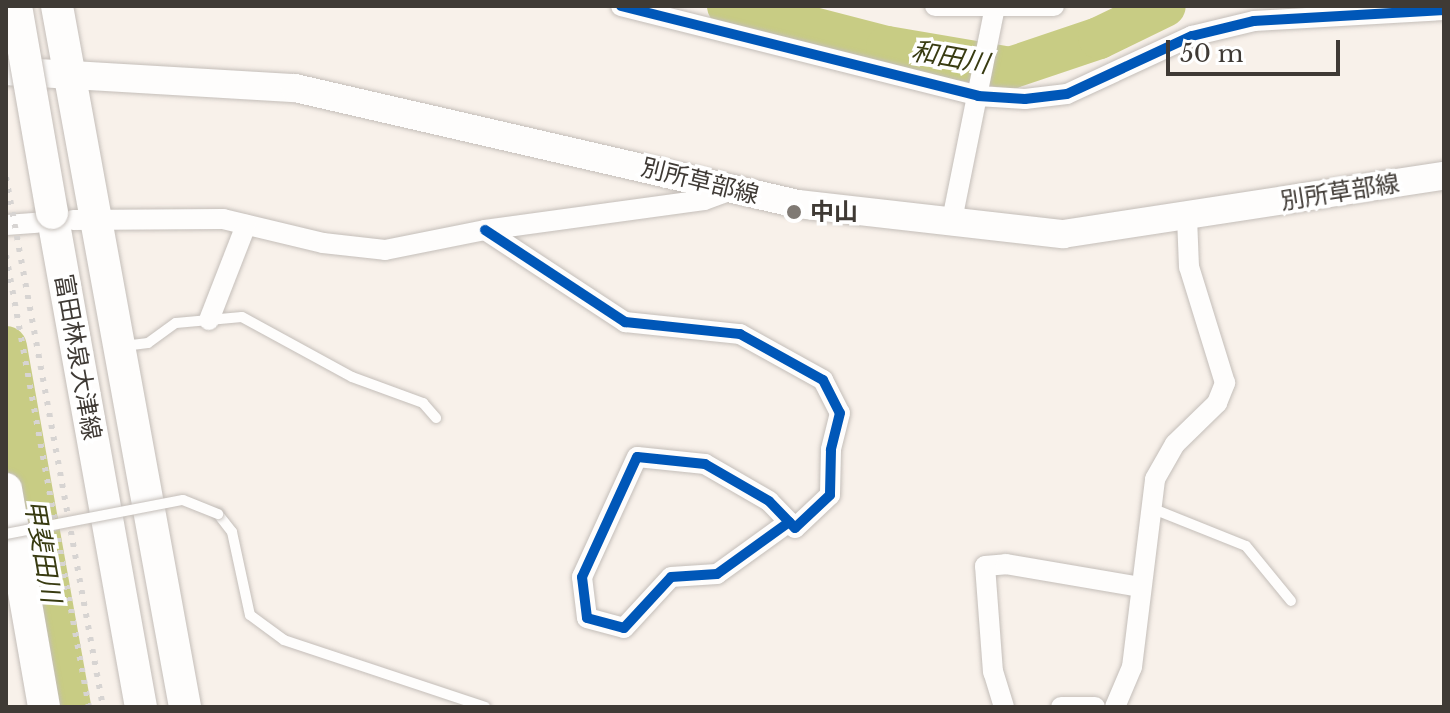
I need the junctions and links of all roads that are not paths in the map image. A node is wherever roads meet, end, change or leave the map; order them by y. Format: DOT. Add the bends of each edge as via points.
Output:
graph roads {
  1 [pos="16,6"];
  2 [pos="57,6"];
  3 [pos="621,6"];
  4 [pos="935,6"];
  5 [pos="1054,6"];
  6 [pos="994,10"];
  7 [pos="1444,10"];
  8 [pos="6,71"];
  9 [pos="69,72"];
  10 [pos="979,91"];
  11 [pos="1444,176"];
  12 [pos="731,190"];
  13 [pos="1187,217"];
  14 [pos="65,219"];
  15 [pos="6,225"];
  16 [pos="246,225"];
  17 [pos="951,225"];
  18 [pos="485,230"];
  19 [pos="209,320"];
  20 [pos="122,346"];
  21 [pos="436,418"];
  22 [pos="6,489"];
  23 [pos="1149,507"];
  24 [pos="789,522"];
  25 [pos="6,534"];
  26 [pos="1140,587"];
  27 [pos="1291,601"];
  28 [pos="44,707"];
  29 [pos="141,707"];
  30 [pos="185,707"];
  31 [pos="485,707"];
  32 [pos="1004,707"];
  33 [pos="1061,707"];
  34 [pos="1095,707"];
  35 [pos="1115,707"];
  1 -- 14 [label="main road, 富田林泉大津線, bridge"];
  2 -- 9 [label="main road"];
  3 -- 10 [label="street"];
  4 -- 6 [label="street"];
  5 -- 6 [label="street"];
  6 -- 10 [label="street"];
  7 -- 10 [label="street" via="1254,21 1192,36 1067,94 1025,99"];
  8 -- 9 [label="main road, 別所草部線"];
  9 -- 12 [label="main road, 別所草部線" via="295,88"];
  9 -- 14 [label="main road"];
  10 -- 17 [label="street"];
  11 -- 13 [label="main road, 別所草部線"];
  12 -- 17 [label="main road, 別所草部線" via="854,214"];
  12 -- 18 [label="street" via="704,200"];
  13 -- 17 [label="main road, 別所草部線" via="1063,234"];
  13 -- 23 [label="street" via="1189,267 1225,383 1217,403 1175,444 1155,479"];
  14 -- 15 [label="street"];
  14 -- 16 [label="street" via="223,219"];
  14 -- 20 [label="main road"];
  14 -- 29 [label="main road, 富田林泉大津線"];
  16 -- 18 [label="street" via="323,243 385,250"];
  16 -- 19 [label="street"];
  18 -- 24 [label="street" via="625,322 740,334 823,380 840,413 831,450 830,495 795,528"];
  19 -- 20 [label="lane" via="176,323 148,343"];
  19 -- 21 [label="lane" via="242,317 352,377 423,403"];
  20 -- 30 [label="main road"];
  22 -- 28 [label="main road"];
  23 -- 26 [label="street"];
  23 -- 27 [label="lane" via="1246,546"];
  24 -- 24 [label="street" via="717,574 671,577 624,628 587,618 582,577 637,457 705,464 769,501"];
  25 -- 31 [label="lane, bridge" via="183,500 218,514 232,532 250,615 284,640"];
  26 -- 32 [label="street" via="1006,564 985,566 993,672"];
  26 -- 35 [label="street" via="1132,667"];
  33 -- 34 [label="street"];
}
